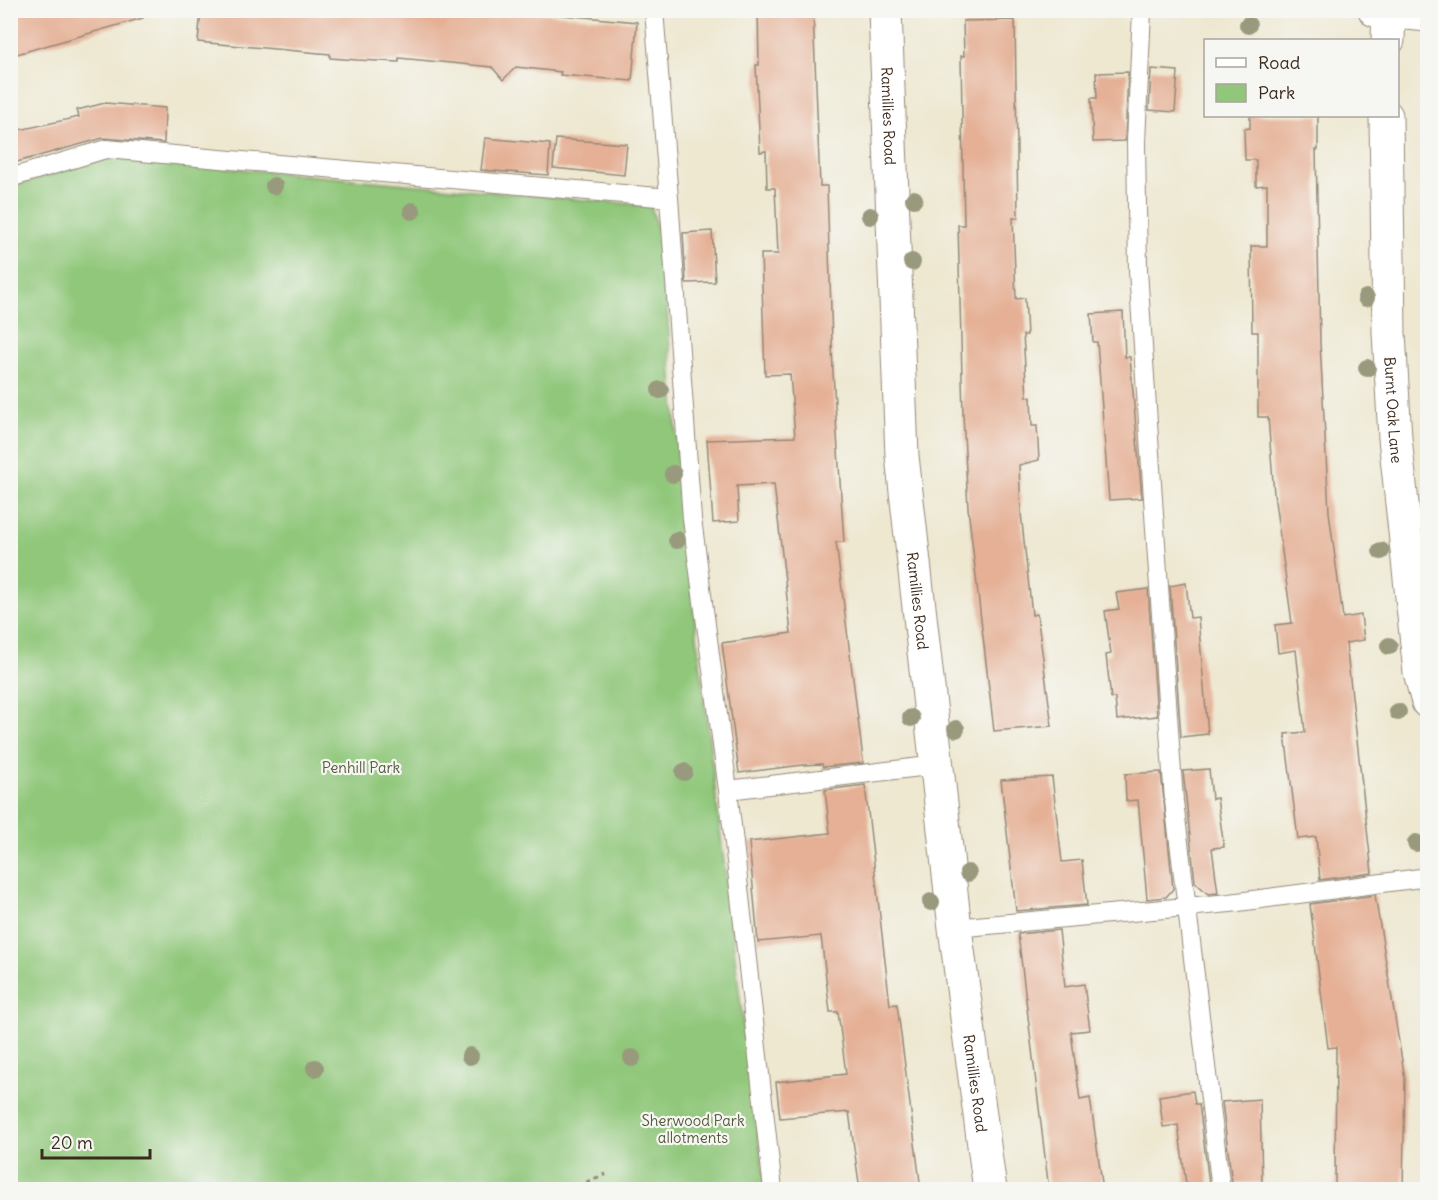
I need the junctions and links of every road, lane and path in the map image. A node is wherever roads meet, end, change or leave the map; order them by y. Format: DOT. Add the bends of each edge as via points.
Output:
graph roads {
  1 [pos="654,10"];
  2 [pos="885,10"];
  3 [pos="1142,10"];
  4 [pos="1428,15"];
  5 [pos="1385,18"];
  6 [pos="1386,117"];
  7 [pos="10,178"];
  8 [pos="669,198"];
  9 [pos="1428,702"];
  10 [pos="937,765"];
  11 [pos="728,790"];
  12 [pos="1428,877"];
  13 [pos="1186,907"];
  14 [pos="955,928"];
  15 [pos="606,1174"];
  16 [pos="570,1190"];
  17 [pos="773,1190"];
  18 [pos="990,1190"];
  19 [pos="1221,1190"];
  1 -- 8 [label="lane"];
  2 -- 10 [label="street, Ramillies Road" via="902,456"];
  3 -- 13 [label="lane" via="1136,142 1138,270 1174,801"];
  4 -- 5 [label="street"];
  6 -- 9 [label="street, Burnt Oak Lane" via="1389,333 1395,438 1420,672"];
  7 -- 8 [label="lane" via="106,149"];
  8 -- 11 [label="lane" via="692,519"];
  10 -- 11 [label="lane"];
  10 -- 14 [label="street, Ramillies Road"];
  11 -- 17 [label="lane"];
  12 -- 13 [label="lane"];
  13 -- 14 [label="lane"];
  13 -- 19 [label="lane"];
  14 -- 18 [label="street, Ramillies Road"];
  15 -- 16 [label="path"];
}
